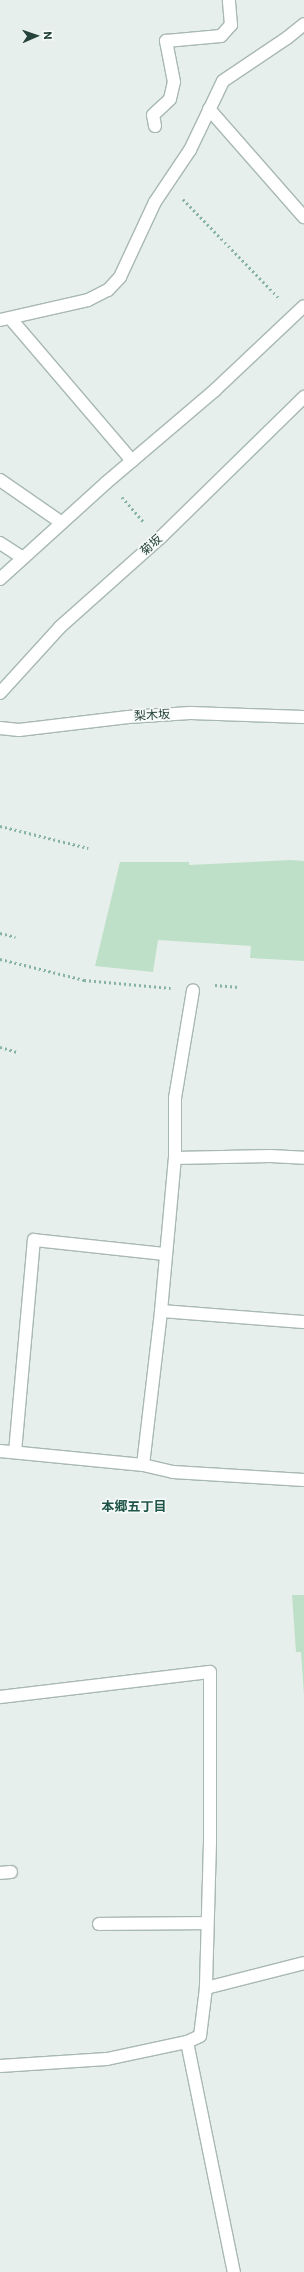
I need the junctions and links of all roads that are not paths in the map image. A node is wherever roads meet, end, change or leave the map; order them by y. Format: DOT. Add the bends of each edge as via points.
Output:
graph roads {
  1 [pos="229,0"];
  2 [pos="304,24"];
  3 [pos="209,109"];
  4 [pos="155,126"];
  5 [pos="304,217"];
  6 [pos="304,306"];
  7 [pos="5,319"];
  8 [pos="304,397"];
  9 [pos="132,461"];
  10 [pos="0,480"];
  11 [pos="62,523"];
  12 [pos="0,543"];
  13 [pos="23,558"];
  14 [pos="0,579"];
  15 [pos="0,693"];
  16 [pos="304,717"];
  17 [pos="0,728"];
  18 [pos="193,990"];
  19 [pos="175,1158"];
  20 [pos="304,1158"];
  21 [pos="166,1254"];
  22 [pos="161,1311"];
  23 [pos="304,1322"];
  24 [pos="0,1451"];
  25 [pos="15,1452"];
  26 [pos="143,1465"];
  27 [pos="304,1480"];
  28 [pos="0,1697"];
  29 [pos="207,1923"];
  30 [pos="99,1924"];
  31 [pos="304,1963"];
  32 [pos="206,1988"];
  33 [pos="187,2042"];
  34 [pos="0,2066"];
  35 [pos="234,2272"];
  1 -- 4 [label="street" via="231,26 221,36 166,41 174,82 170,99 153,115"];
  2 -- 3 [label="street" via="223,81"];
  3 -- 5 [label="street"];
  3 -- 7 [label="street" via="190,150 155,202 120,277 108,290 88,300"];
  6 -- 9 [label="street" via="215,390"];
  7 -- 9 [label="street"];
  8 -- 15 [label="street, 菊坂" via="160,538 60,627"];
  9 -- 11 [label="street"];
  10 -- 11 [label="street"];
  11 -- 13 [label="street"];
  12 -- 13 [label="street"];
  13 -- 14 [label="street"];
  16 -- 17 [label="street, 梨木坂" via="190,713 128,716 19,730"];
  18 -- 19 [label="street" via="175,1098"];
  19 -- 20 [label="street"];
  19 -- 21 [label="street"];
  21 -- 22 [label="street"];
  21 -- 25 [label="street" via="34,1240"];
  22 -- 23 [label="street"];
  22 -- 26 [label="street"];
  24 -- 25 [label="street"];
  25 -- 26 [label="street"];
  26 -- 27 [label="street" via="173,1472"];
  28 -- 29 [label="street" via="210,1672 211,1826"];
  29 -- 30 [label="street"];
  29 -- 32 [label="street"];
  31 -- 32 [label="street"];
  32 -- 33 [label="street" via="200,2036"];
  33 -- 34 [label="street" via="107,2059"];
  33 -- 35 [label="street"];
}
